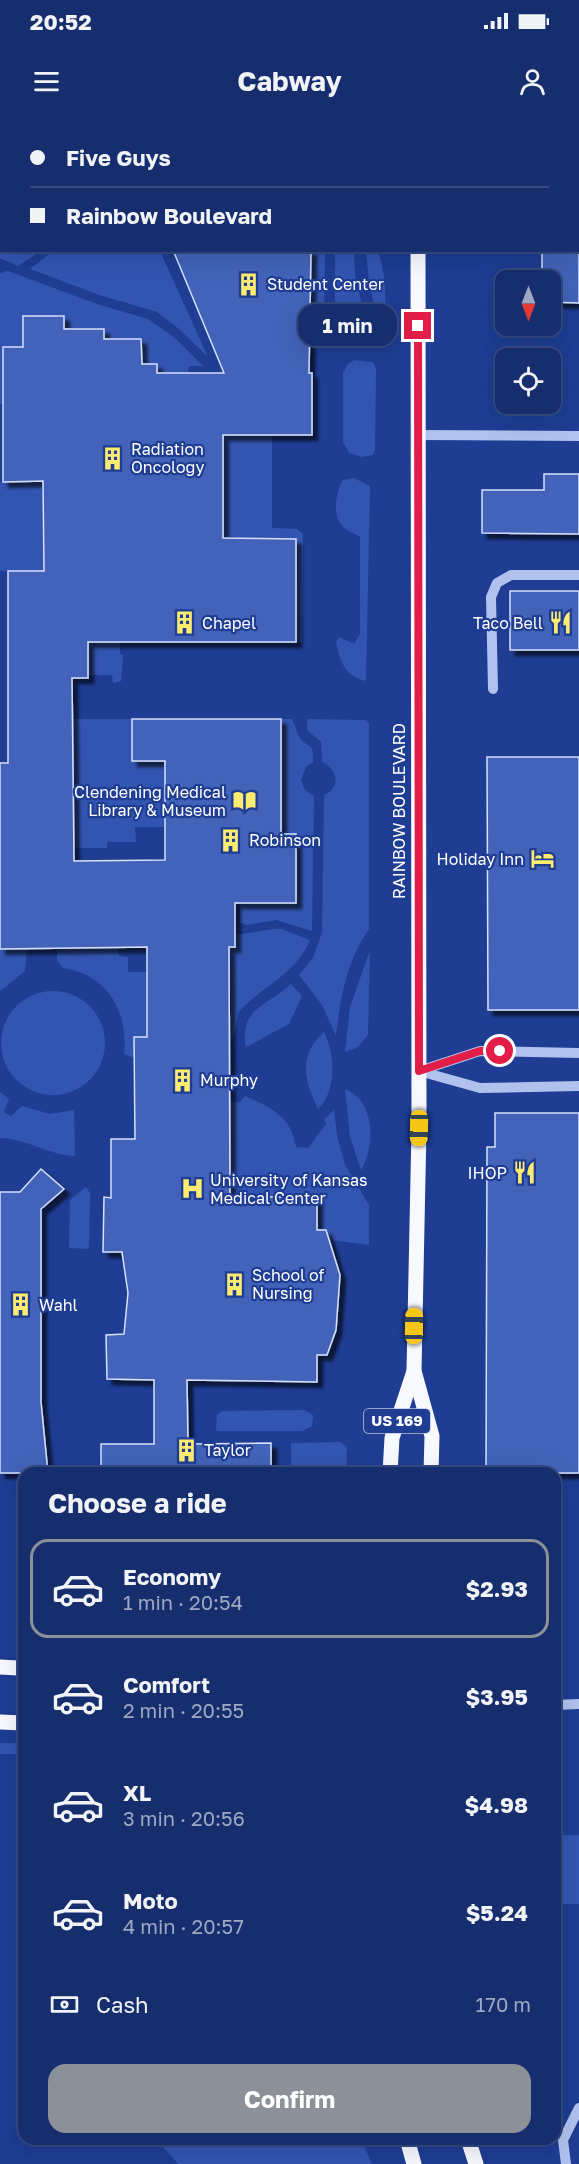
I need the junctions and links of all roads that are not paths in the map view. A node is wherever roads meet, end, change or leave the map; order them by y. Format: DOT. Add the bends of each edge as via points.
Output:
graph roads {
  1 [pos="418,252"];
  2 [pos="418,435"];
  3 [pos="579,436"];
  4 [pos="579,575"];
  5 [pos="493,689"];
  6 [pos="579,1053"];
  7 [pos="419,1071"];
  8 [pos="579,1086"];
  9 [pos="414,1371"];
  10 [pos="390,1467"];
  11 [pos="431,1467"];
  12 [pos="0,1667"];
  13 [pos="18,1668"];
  14 [pos="579,1704"];
  15 [pos="561,1705"];
  16 [pos="0,1722"];
  17 [pos="18,1723"];
  18 [pos="579,2108"];
  19 [pos="409,2145"];
  20 [pos="470,2145"];
  21 [pos="414,2164"];
  22 [pos="476,2164"];
  23 [pos="566,2164"];
  1 -- 2 [label="main road, RAINBOW BOULEVARD / US 169"];
  2 -- 3 [label="street"];
  2 -- 7 [label="main road, RAINBOW BOULEVARD / US 169"];
  4 -- 5 [label="street" via="511,576 497,583 491,597"];
  6 -- 7 [label="street" via="480,1051"];
  7 -- 8 [label="street" via="480,1088"];
  7 -- 9 [label="main road, RAINBOW BOULEVARD / US 169"];
  9 -- 10 [label="main road, RAINBOW BOULEVARD / US 169" via="392,1438"];
  9 -- 11 [label="main road, RAINBOW BOULEVARD / US 169" via="432,1437"];
  12 -- 13 [label="main road"];
  14 -- 15 [label="street"];
  16 -- 17 [label="main road"];
  18 -- 23 [label="street" via="563,2140"];
  19 -- 21 [label="main road"];
  20 -- 22 [label="main road"];
}
